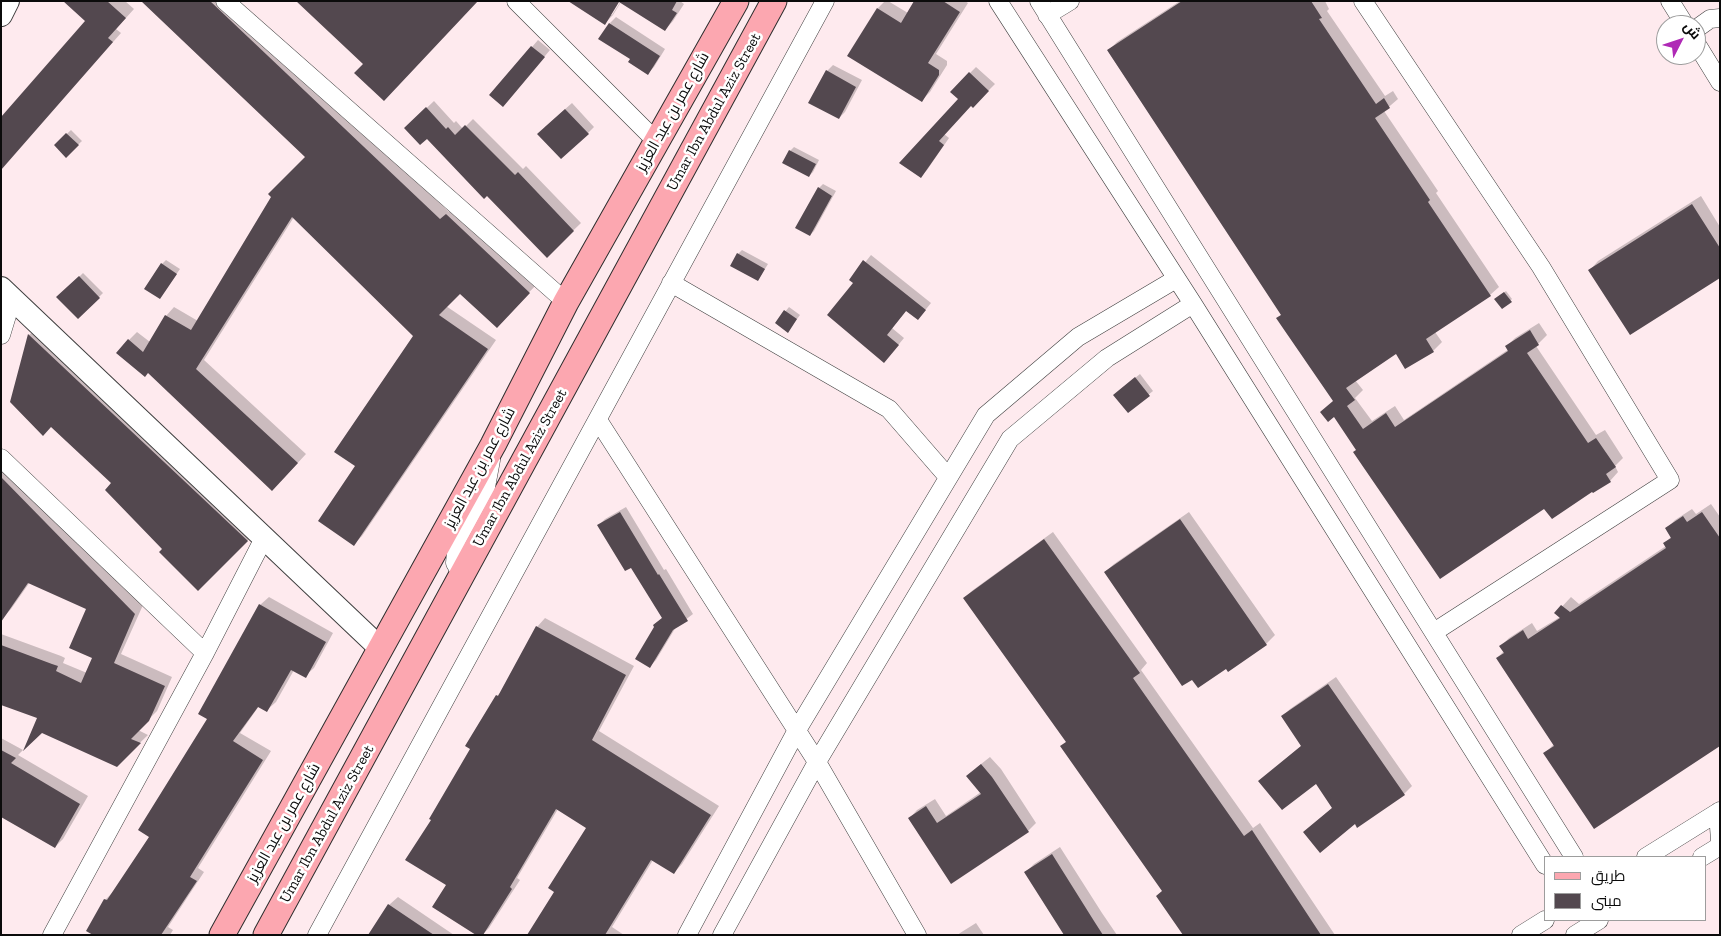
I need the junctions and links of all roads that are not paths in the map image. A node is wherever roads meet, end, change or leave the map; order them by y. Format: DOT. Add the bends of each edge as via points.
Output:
graph roads {
  1 [pos="8,1"];
  2 [pos="225,1"];
  3 [pos="516,1"];
  4 [pos="736,1"];
  5 [pos="774,1"];
  6 [pos="825,1"];
  7 [pos="998,1"];
  8 [pos="1070,1"];
  9 [pos="1363,1"];
  10 [pos="1675,3"];
  11 [pos="1043,8"];
  12 [pos="1,15"];
  13 [pos="1680,15"];
  14 [pos="1720,18"];
  15 [pos="1706,23"];
  16 [pos="1706,59"];
  17 [pos="1720,82"];
  18 [pos="656,141"];
  19 [pos="1176,279"];
  20 [pos="671,283"];
  21 [pos="7,293"];
  22 [pos="566,302"];
  23 [pos="1193,304"];
  24 [pos="1,335"];
  25 [pos="598,420"];
  26 [pos="493,445"];
  27 [pos="1,458"];
  28 [pos="948,477"];
  29 [pos="264,538"];
  30 [pos="462,575"];
  31 [pos="1434,632"];
  32 [pos="381,649"];
  33 [pos="205,653"];
  34 [pos="797,730"];
  35 [pos="817,762"];
  36 [pos="1719,812"];
  37 [pos="1720,841"];
  38 [pos="1720,846"];
  39 [pos="1573,856"];
  40 [pos="1648,856"];
  41 [pos="1704,856"];
  42 [pos="1544,863"];
  43 [pos="1544,921"];
  44 [pos="1597,921"];
  45 [pos="52,935"];
  46 [pos="222,935"];
  47 [pos="266,935"];
  48 [pos="317,935"];
  49 [pos="687,935"];
  50 [pos="722,935"];
  51 [pos="917,935"];
  52 [pos="1521,935"];
  53 [pos="1575,935"];
  1 -- 12 [label="street"];
  2 -- 22 [label="street"];
  3 -- 18 [label="street"];
  4 -- 18 [label="main road, شارع عمر بن عبد العزيز"];
  5 -- 30 [label="main road, Umar Ibn Abdul Aziz Street"];
  6 -- 20 [label="street"];
  7 -- 19 [label="street"];
  8 -- 11 [label="street"];
  9 -- 31 [label="street" via="1541,268 1670,480"];
  10 -- 13 [label="street"];
  11 -- 31 [label="street"];
  14 -- 15 [label="street"];
  16 -- 17 [label="street"];
  18 -- 22 [label="main road, شارع عمر بن عبد العزيز"];
  19 -- 23 [label="street"];
  19 -- 28 [label="street" via="1078,337 986,415"];
  20 -- 25 [label="street"];
  20 -- 28 [label="street" via="889,409"];
  21 -- 24 [label="street"];
  21 -- 29 [label="street"];
  22 -- 26 [label="main road, شارع عمر بن عبد العزيز"];
  23 -- 35 [label="street" via="1107,358 1010,439"];
  23 -- 42 [label="street"];
  25 -- 34 [label="street"];
  25 -- 48 [label="street"];
  26 -- 30 [label="street" via="486,487 457,540 455,563"];
  26 -- 32 [label="main road, شارع عمر بن عبد العزيز"];
  27 -- 33 [label="street"];
  28 -- 34 [label="street"];
  29 -- 32 [label="street"];
  29 -- 33 [label="street"];
  30 -- 47 [label="main road, Umar Ibn Abdul Aziz Street"];
  31 -- 39 [label="street"];
  32 -- 46 [label="main road, شارع عمر بن عبد العزيز"];
  33 -- 45 [label="street"];
  34 -- 35 [label="street"];
  34 -- 49 [label="street"];
  35 -- 50 [label="street"];
  35 -- 51 [label="street"];
  36 -- 37 [label="street"];
  36 -- 40 [label="street"];
  38 -- 41 [label="street"];
  43 -- 52 [label="street"];
  44 -- 53 [label="street"];
}
